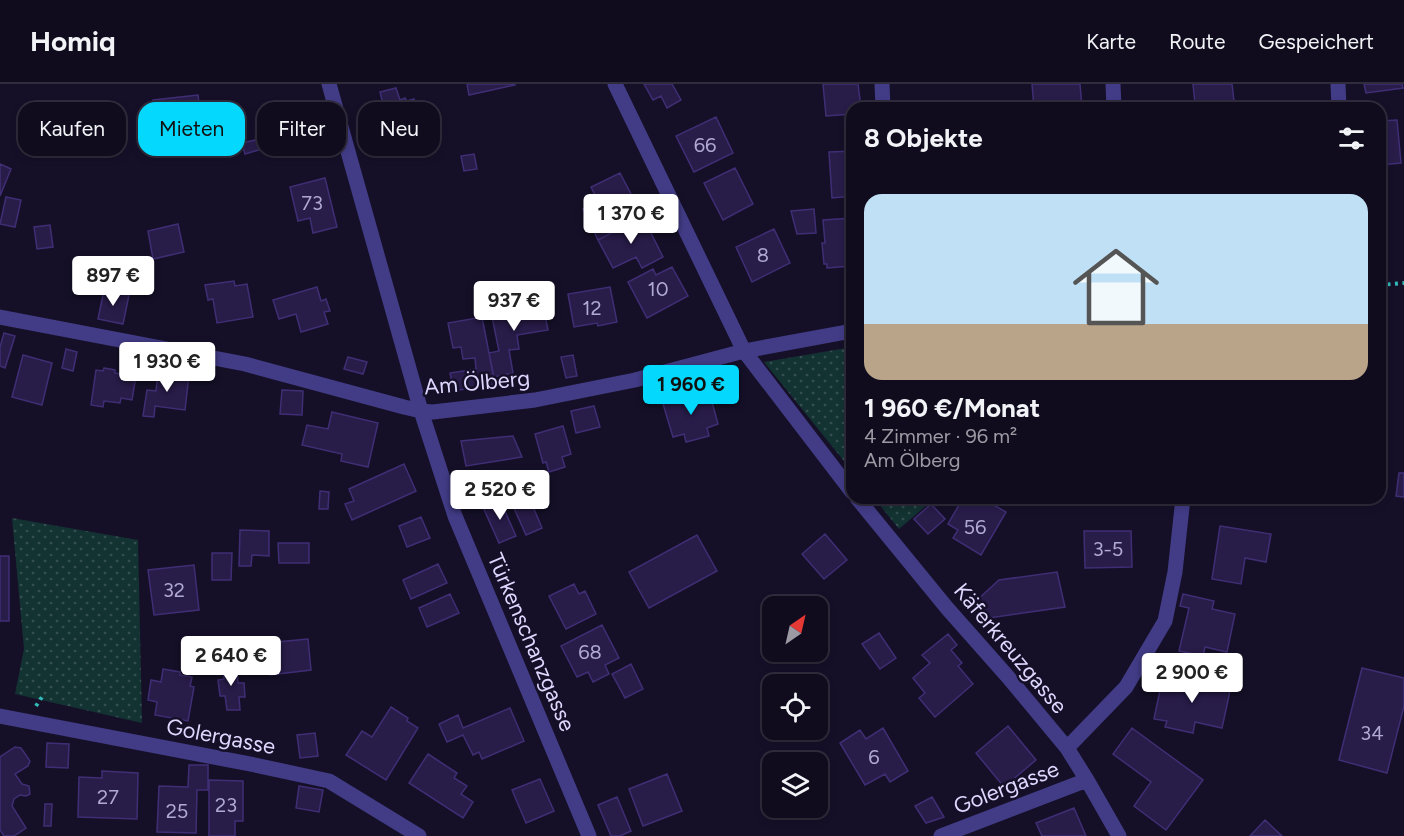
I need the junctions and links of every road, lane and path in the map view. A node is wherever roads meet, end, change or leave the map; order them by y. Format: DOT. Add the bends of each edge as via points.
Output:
graph roads {
  1 [pos="329,84"];
  2 [pos="615,84"];
  3 [pos="882,84"];
  4 [pos="1113,84"];
  5 [pos="1338,84"];
  6 [pos="883,102"];
  7 [pos="1114,102"];
  8 [pos="1339,102"];
  9 [pos="1404,283"];
  10 [pos="1386,284"];
  11 [pos="0,317"];
  12 [pos="846,332"];
  13 [pos="744,351"];
  14 [pos="421,411"];
  15 [pos="846,484"];
  16 [pos="862,504"];
  17 [pos="1182,504"];
  18 [pos="0,716"];
  19 [pos="1067,748"];
  20 [pos="1088,780"];
  21 [pos="419,836"];
  22 [pos="589,836"];
  23 [pos="941,836"];
  24 [pos="1119,836"];
  1 -- 14 [label="street, Türkenschanzgasse"];
  2 -- 13 [label="street"];
  3 -- 6 [label="street"];
  4 -- 7 [label="street"];
  5 -- 8 [label="street"];
  9 -- 10 [label="path"];
  11 -- 14 [label="street, Am Ölberg" via="245,364"];
  12 -- 13 [label="street, Am Ölberg"];
  13 -- 14 [label="street, Am Ölberg" via="635,380 535,400"];
  13 -- 15 [label="street"];
  14 -- 22 [label="street, Türkenschanzgasse" via="455,516"];
  16 -- 19 [label="street, Käferkreuzgasse"];
  17 -- 19 [label="street" via="1166,621 1126,687"];
  18 -- 21 [label="street, Golergasse" via="329,781"];
  19 -- 20 [label="street, Käferkreuzgasse"];
  20 -- 23 [label="street, Golergasse"];
  20 -- 24 [label="street, Käferkreuzgasse"];
}
